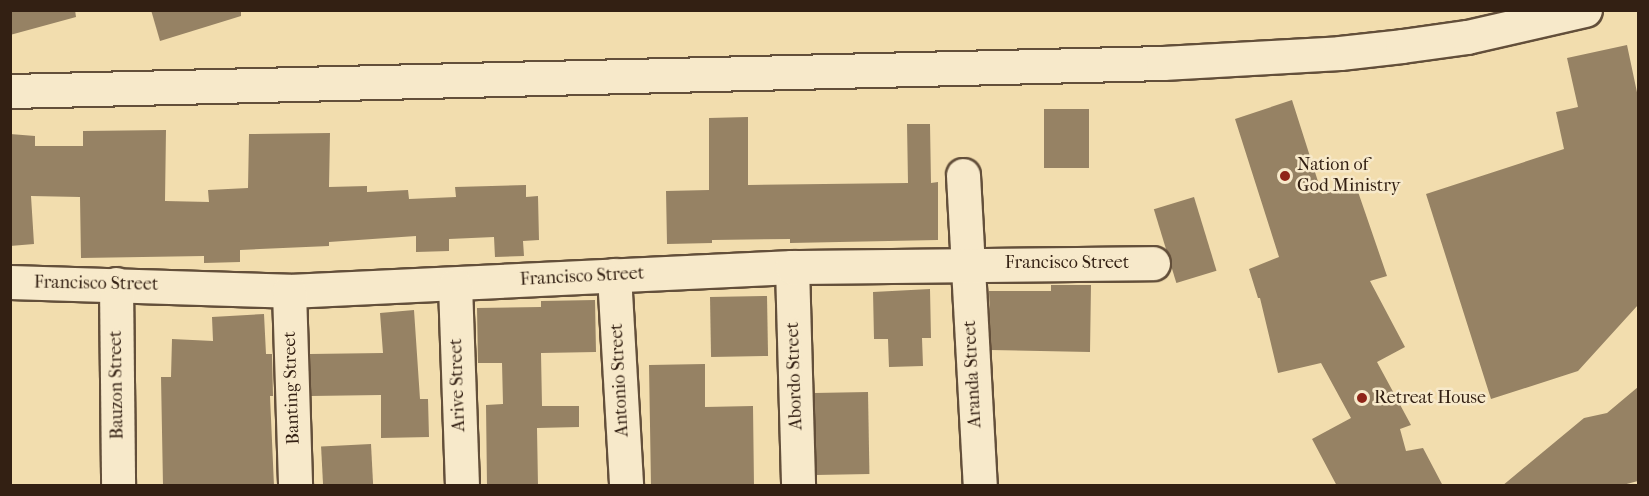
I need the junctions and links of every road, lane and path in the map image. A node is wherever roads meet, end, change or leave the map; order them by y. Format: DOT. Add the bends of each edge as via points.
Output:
graph roads {
  1 [pos="1585,10"];
  2 [pos="10,91"];
  3 [pos="963,175"];
  4 [pos="967,263"];
  5 [pos="1153,263"];
  6 [pos="792,267"];
  7 [pos="614,274"];
  8 [pos="10,282"];
  9 [pos="116,284"];
  10 [pos="455,285"];
  11 [pos="289,291"];
  12 [pos="118,486"];
  13 [pos="295,486"];
  14 [pos="462,486"];
  15 [pos="626,486"];
  16 [pos="798,486"];
  17 [pos="980,486"];
  1 -- 2 [label="street" via="1467,37 1402,46 1211,60"];
  3 -- 4 [label="street, Aranda Street"];
  4 -- 5 [label="street, Francisco Street"];
  4 -- 6 [label="street, Francisco Street"];
  4 -- 17 [label="street, Aranda Street"];
  6 -- 7 [label="street, Francisco Street"];
  6 -- 16 [label="street, Abordo Street"];
  7 -- 10 [label="street, Francisco Street"];
  7 -- 15 [label="street, Antonio Street"];
  8 -- 9 [label="street, Francisco Street"];
  9 -- 11 [label="street, Francisco Street"];
  9 -- 12 [label="street, Bauzon Street"];
  10 -- 11 [label="street, Francisco Street"];
  10 -- 14 [label="street, Arive Street"];
  11 -- 13 [label="street, Banting Street"];
}
